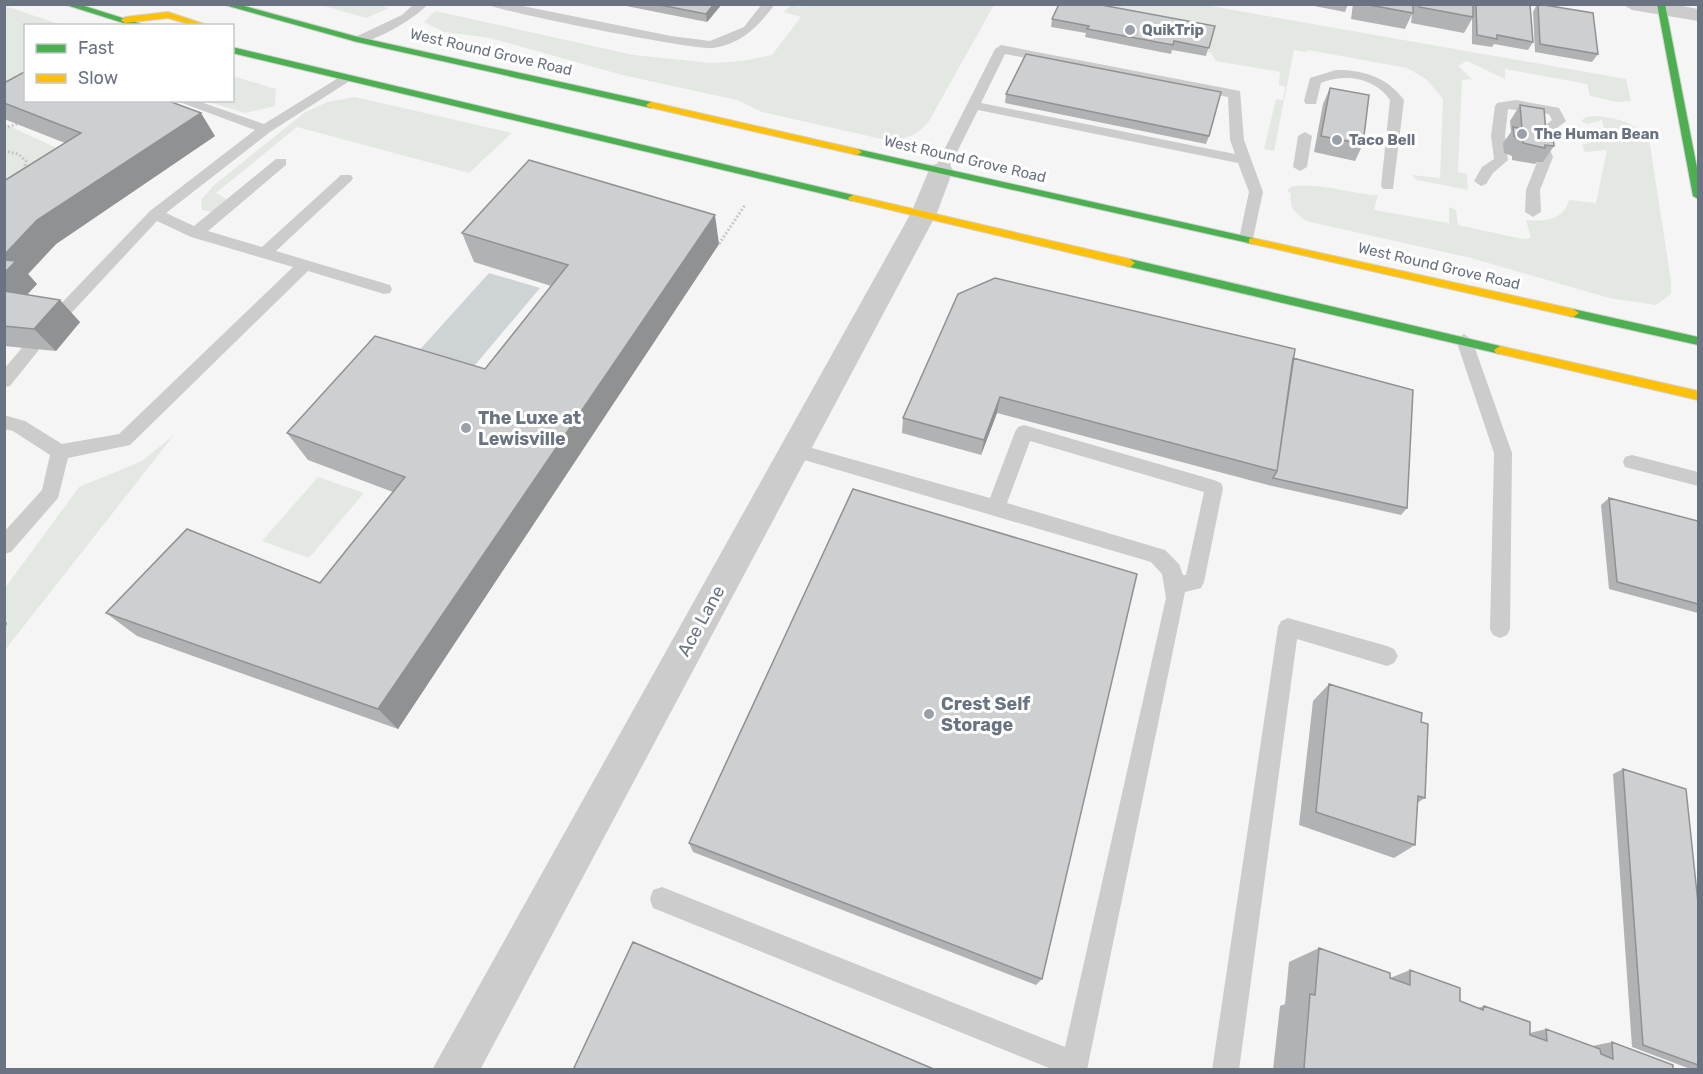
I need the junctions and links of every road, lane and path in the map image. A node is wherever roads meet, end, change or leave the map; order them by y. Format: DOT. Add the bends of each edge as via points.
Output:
graph roads {
  1 [pos="67,4"];
  2 [pos="225,4"];
  3 [pos="422,4"];
  4 [pos="492,4"];
  5 [pos="769,4"];
  6 [pos="1632,4"];
  7 [pos="1662,7"];
  8 [pos="1698,15"];
  9 [pos="125,20"];
  10 [pos="138,24"];
  11 [pos="199,24"];
  12 [pos="357,39"];
  13 [pos="327,47"];
  14 [pos="234,51"];
  15 [pos="362,69"];
  16 [pos="343,79"];
  17 [pos="539,95"];
  18 [pos="622,98"];
  19 [pos="1311,101"];
  20 [pos="186,102"];
  21 [pos="973,105"];
  22 [pos="17,124"];
  23 [pos="4,128"];
  24 [pos="265,129"];
  25 [pos="1692,130"];
  26 [pos="1305,136"];
  27 [pos="5,152"];
  28 [pos="1244,160"];
  29 [pos="281,162"];
  30 [pos="1300,167"];
  31 [pos="940,170"];
  32 [pos="21,175"];
  33 [pos="346,178"];
  34 [pos="1481,181"];
  35 [pos="1388,186"];
  36 [pos="1698,196"];
  37 [pos="745,204"];
  38 [pos="1533,212"];
  39 [pos="924,213"];
  40 [pos="155,214"];
  41 [pos="196,233"];
  42 [pos="1247,239"];
  43 [pos="719,244"];
  44 [pos="265,253"];
  45 [pos="305,265"];
  46 [pos="384,289"];
  47 [pos="56,319"];
  48 [pos="1464,340"];
  49 [pos="1698,342"];
  50 [pos="32,347"];
  51 [pos="4,381"];
  52 [pos="1698,396"];
  53 [pos="4,422"];
  54 [pos="794,450"];
  55 [pos="60,452"];
  56 [pos="1632,462"];
  57 [pos="1698,479"];
  58 [pos="996,507"];
  59 [pos="4,546"];
  60 [pos="1175,585"];
  61 [pos="1500,629"];
  62 [pos="1387,656"];
  63 [pos="662,899"];
  64 [pos="1074,1066"];
  65 [pos="456,1070"];
  66 [pos="1225,1070"];
  1 -- 9 [label="main road"];
  2 -- 12 [label="main road, West Round Grove Road"];
  3 -- 12 [label="lane" via="406,18"];
  4 -- 5 [label="lane" via="711,45 748,30"];
  6 -- 7 [label="street"];
  7 -- 8 [label="street"];
  7 -- 25 [label="main road"];
  9 -- 10 [label="main road"];
  9 -- 11 [label="main road" via="168,15"];
  12 -- 13 [label="main road"];
  12 -- 18 [label="main road, West Round Grove Road"];
  14 -- 16 [label="main road"];
  15 -- 16 [label="main road"];
  16 -- 24 [label="lane"];
  16 -- 39 [label="main road"];
  17 -- 18 [label="main road"];
  18 -- 31 [label="main road, West Round Grove Road"];
  19 -- 35 [label="lane" via="1315,81 1338,74 1384,84 1393,92 1397,100"];
  20 -- 24 [label="lane"];
  21 -- 28 [label="lane"];
  21 -- 28 [label="lane" via="1001,49 1235,94 1237,140"];
  21 -- 31 [label="lane"];
  22 -- 23 [label="path"];
  24 -- 40 [label="lane"];
  25 -- 36 [label="main road"];
  26 -- 30 [label="lane"];
  27 -- 32 [label="path" via="18,154 26,161 26,170"];
  28 -- 42 [label="lane" via="1256,192"];
  29 -- 41 [label="lane"];
  31 -- 39 [label="street, Ace Lane"];
  31 -- 42 [label="main road, West Round Grove Road"];
  33 -- 44 [label="lane"];
  34 -- 38 [label="lane" via="1487,170 1501,160 1498,136 1502,106 1516,104 1554,111 1559,121 1542,134 1546,157 1533,190"];
  37 -- 43 [label="path"];
  39 -- 48 [label="main road"];
  39 -- 54 [label="street, Ace Lane"];
  40 -- 41 [label="lane"];
  40 -- 47 [label="lane"];
  41 -- 44 [label="lane"];
  42 -- 49 [label="main road, West Round Grove Road"];
  44 -- 45 [label="lane"];
  45 -- 46 [label="lane"];
  45 -- 55 [label="lane" via="124,440"];
  48 -- 52 [label="main road"];
  48 -- 61 [label="lane" via="1503,453"];
  50 -- 51 [label="lane"];
  53 -- 55 [label="lane" via="19,426"];
  54 -- 58 [label="lane"];
  54 -- 65 [label="street, Ace Lane"];
  55 -- 59 [label="lane" via="51,492"];
  56 -- 57 [label="lane"];
  58 -- 60 [label="lane" via="1158,556 1173,570"];
  58 -- 60 [label="lane" via="1024,432 1214,488 1194,582"];
  60 -- 64 [label="lane" via="1176,598"];
  62 -- 66 [label="lane" via="1288,627"];
  63 -- 64 [label="lane"];
}
